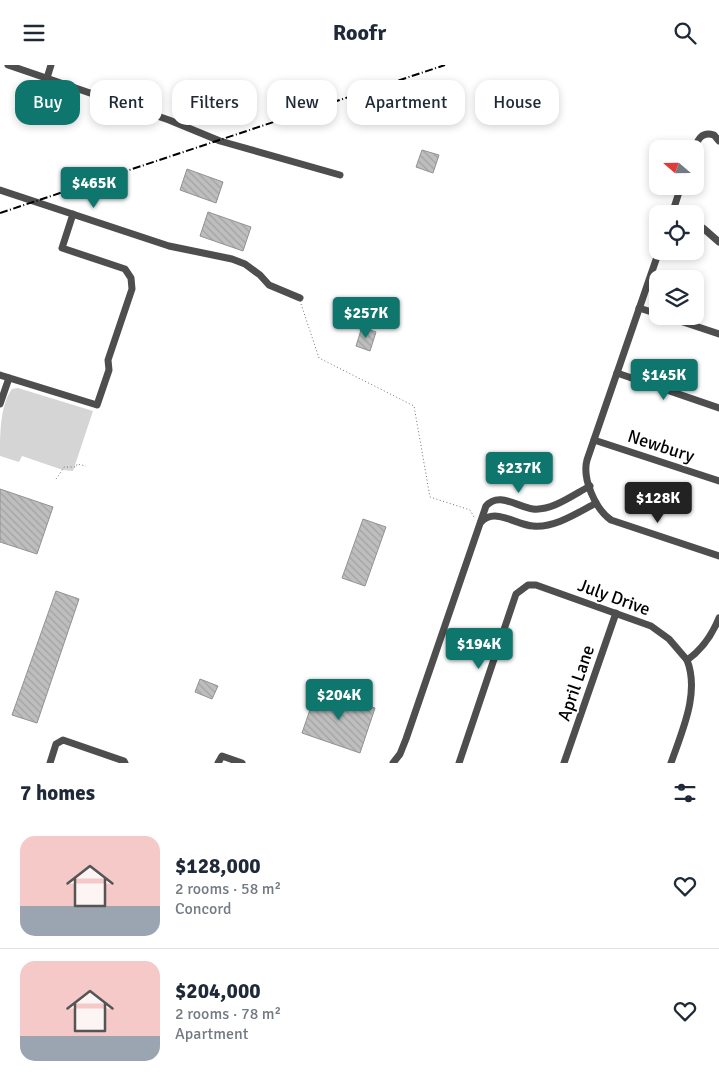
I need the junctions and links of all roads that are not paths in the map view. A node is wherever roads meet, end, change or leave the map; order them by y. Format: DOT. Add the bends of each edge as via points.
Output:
graph roads {
  1 [pos="8,65"];
  2 [pos="51,65"];
  3 [pos="47,78"];
  4 [pos="698,140"];
  5 [pos="719,141"];
  6 [pos="340,175"];
  7 [pos="0,190"];
  8 [pos="73,214"];
  9 [pos="704,229"];
  10 [pos="719,242"];
  11 [pos="656,260"];
  12 [pos="300,298"];
  13 [pos="639,308"];
  14 [pos="649,311"];
  15 [pos="692,325"];
  16 [pos="719,334"];
  17 [pos="617,373"];
  18 [pos="0,375"];
  19 [pos="9,378"];
  20 [pos="0,404"];
  21 [pos="719,408"];
  22 [pos="594,440"];
  23 [pos="719,481"];
  24 [pos="590,487"];
  25 [pos="596,503"];
  26 [pos="478,526"];
  27 [pos="719,556"];
  28 [pos="616,613"];
  29 [pos="719,618"];
  30 [pos="687,660"];
  31 [pos="50,761"];
  32 [pos="125,763"];
  33 [pos="218,763"];
  34 [pos="242,763"];
  35 [pos="394,763"];
  36 [pos="459,763"];
  37 [pos="564,763"];
  38 [pos="671,763"];
  1 -- 3 [label="street"];
  2 -- 3 [label="street"];
  3 -- 6 [label="street" via="220,141"];
  4 -- 5 [label="street" via="705,134 714,135"];
  7 -- 8 [label="street"];
  8 -- 12 [label="street" via="169,246 232,259 245,264 269,285"];
  8 -- 19 [label="street" via="62,248 125,269 131,278 132,289 97,405"];
  9 -- 10 [label="street"];
  11 -- 13 [label="street"];
  13 -- 14 [label="street"];
  13 -- 17 [label="street"];
  15 -- 16 [label="street"];
  17 -- 21 [label="street"];
  17 -- 22 [label="street"];
  18 -- 19 [label="street"];
  19 -- 20 [label="street"];
  22 -- 23 [label="street, Newbury"];
  22 -- 24 [label="street" via="586,466"];
  24 -- 25 [label="street"];
  24 -- 26 [label="street" via="543,509 531,509 505,500 489,502"];
  25 -- 26 [label="street" via="548,525 526,525 492,515"];
  25 -- 27 [label="street" via="611,520"];
  26 -- 35 [label="street" via="406,739"];
  28 -- 30 [label="street, July Drive" via="660,632"];
  28 -- 36 [label="street, July Drive" via="536,585 520,589"];
  28 -- 37 [label="street, April Lane"];
  29 -- 30 [label="street" via="704,645"];
  30 -- 38 [label="street" via="691,678 689,703"];
  31 -- 32 [label="street" via="56,744 63,740"];
  33 -- 34 [label="street" via="222,756"];
}
